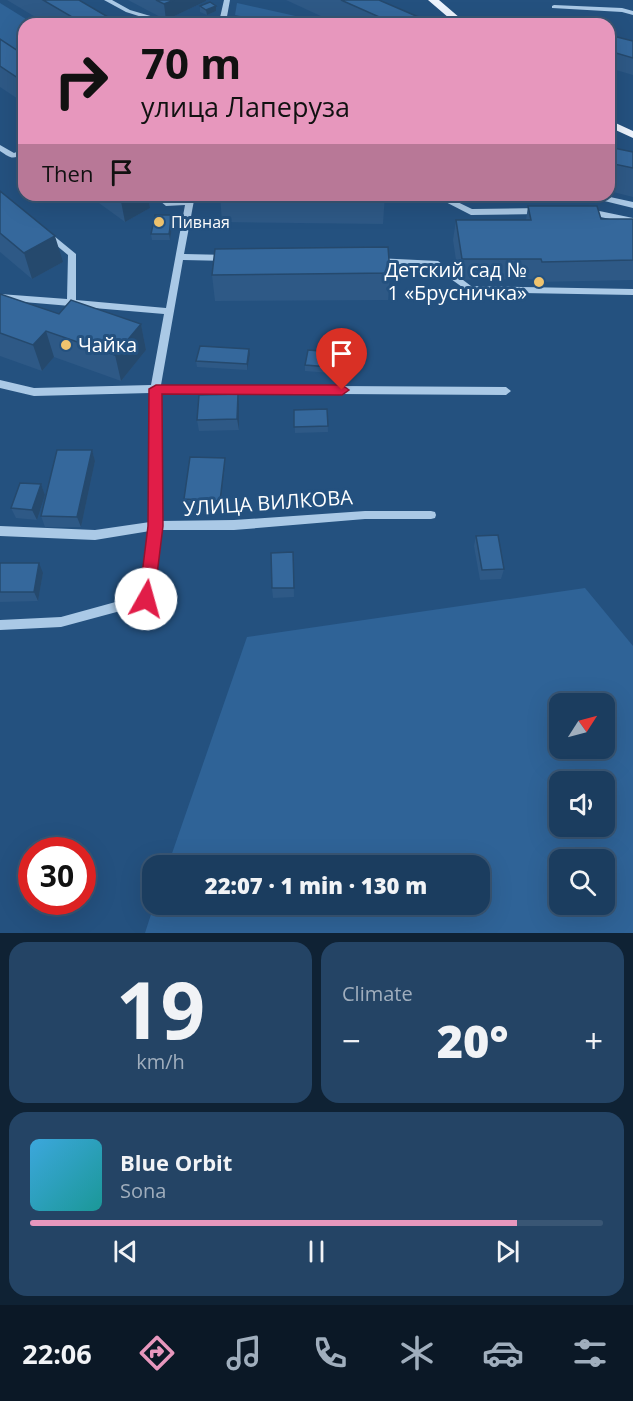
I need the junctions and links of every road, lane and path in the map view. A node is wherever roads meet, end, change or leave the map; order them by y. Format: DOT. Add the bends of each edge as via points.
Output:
graph roads {
  1 [pos="107,0"];
  2 [pos="227,0"];
  3 [pos="433,0"];
  4 [pos="554,7"];
  5 [pos="633,13"];
  6 [pos="151,18"];
  7 [pos="224,18"];
  8 [pos="455,18"];
  9 [pos="615,126"];
  10 [pos="633,135"];
  11 [pos="0,147"];
  12 [pos="18,154"];
  13 [pos="165,201"];
  14 [pos="182,201"];
  15 [pos="190,201"];
  16 [pos="448,201"];
  17 [pos="615,201"];
  18 [pos="633,205"];
  19 [pos="548,211"];
  20 [pos="570,211"];
  21 [pos="633,222"];
  22 [pos="36,225"];
  23 [pos="180,257"];
  24 [pos="238,258"];
  25 [pos="365,261"];
  26 [pos="633,292"];
  27 [pos="0,297"];
  28 [pos="71,304"];
  29 [pos="170,310"];
  30 [pos="0,384"];
  31 [pos="156,389"];
  32 [pos="506,391"];
  33 [pos="431,515"];
  34 [pos="156,526"];
  35 [pos="0,531"];
  36 [pos="0,625"];
  1 -- 6 [label="street"];
  2 -- 7 [label="street"];
  3 -- 8 [label="main road"];
  4 -- 5 [label="street"];
  9 -- 10 [label="main road"];
  11 -- 12 [label="street" via="13,156"];
  13 -- 14 [label="street"];
  15 -- 23 [label="street"];
  16 -- 19 [label="street" via="471,212"];
  17 -- 18 [label="street"];
  20 -- 21 [label="street" via="592,211"];
  22 -- 28 [label="street" via="72,254"];
  23 -- 24 [label="street"];
  23 -- 29 [label="street"];
  25 -- 26 [label="street" via="435,262 469,289"];
  27 -- 28 [label="street"];
  28 -- 29 [label="street"];
  29 -- 31 [label="street"];
  30 -- 31 [label="street" via="34,392"];
  31 -- 32 [label="street"];
  31 -- 34 [label="street"];
  33 -- 34 [label="street, УЛИЦА ВИЛКОВА"];
  34 -- 35 [label="street, УЛИЦА ВИЛКОВА" via="95,535"];
  34 -- 36 [label="street" via="146,599 61,622"];
}
